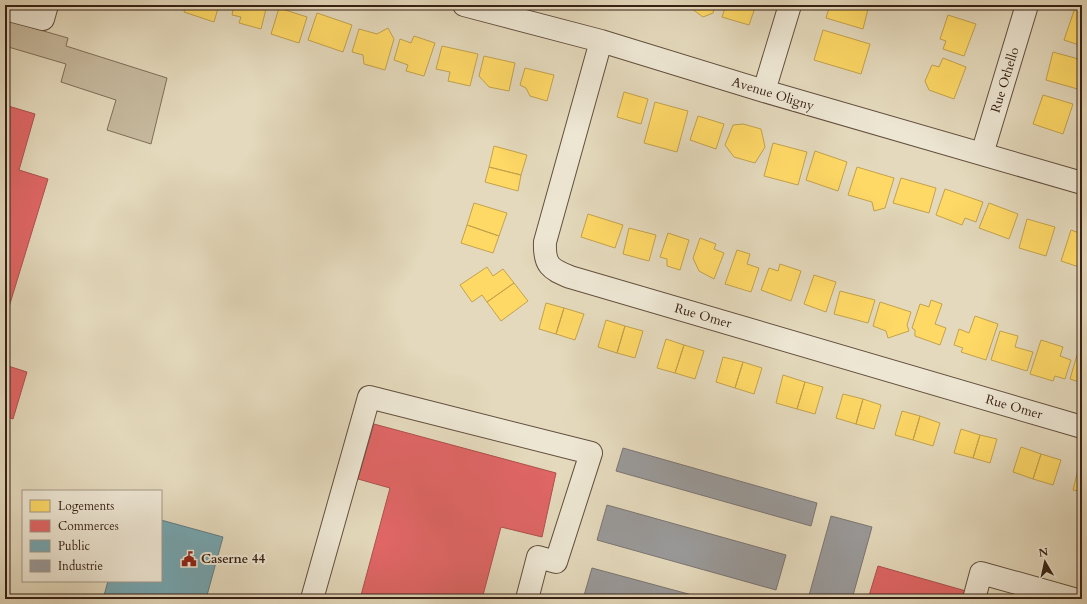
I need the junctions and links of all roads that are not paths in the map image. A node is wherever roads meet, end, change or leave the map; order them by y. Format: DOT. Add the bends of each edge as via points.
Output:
graph roads {
  1 [pos="46,5"];
  2 [pos="464,5"];
  3 [pos="790,5"];
  4 [pos="1027,5"];
  5 [pos="5,9"];
  6 [pos="601,41"];
  7 [pos="764,91"];
  8 [pos="982,154"];
  9 [pos="1082,183"];
  10 [pos="1082,428"];
  11 [pos="312,599"];
  12 [pos="528,599"];
  13 [pos="974,599"];
  14 [pos="1074,599"];
  1 -- 5 [label="street" via="43,19"];
  2 -- 6 [label="street, Avenue Oligny"];
  3 -- 7 [label="street"];
  4 -- 8 [label="street, Rue Othello"];
  6 -- 7 [label="street, Avenue Oligny"];
  6 -- 10 [label="street, Rue Omer" via="545,242 547,264 555,271"];
  7 -- 8 [label="street, Avenue Oligny"];
  8 -- 9 [label="street, Avenue Oligny"];
  11 -- 12 [label="street" via="369,397 591,453 556,562 538,557"];
  13 -- 14 [label="street" via="982,573"];
}
